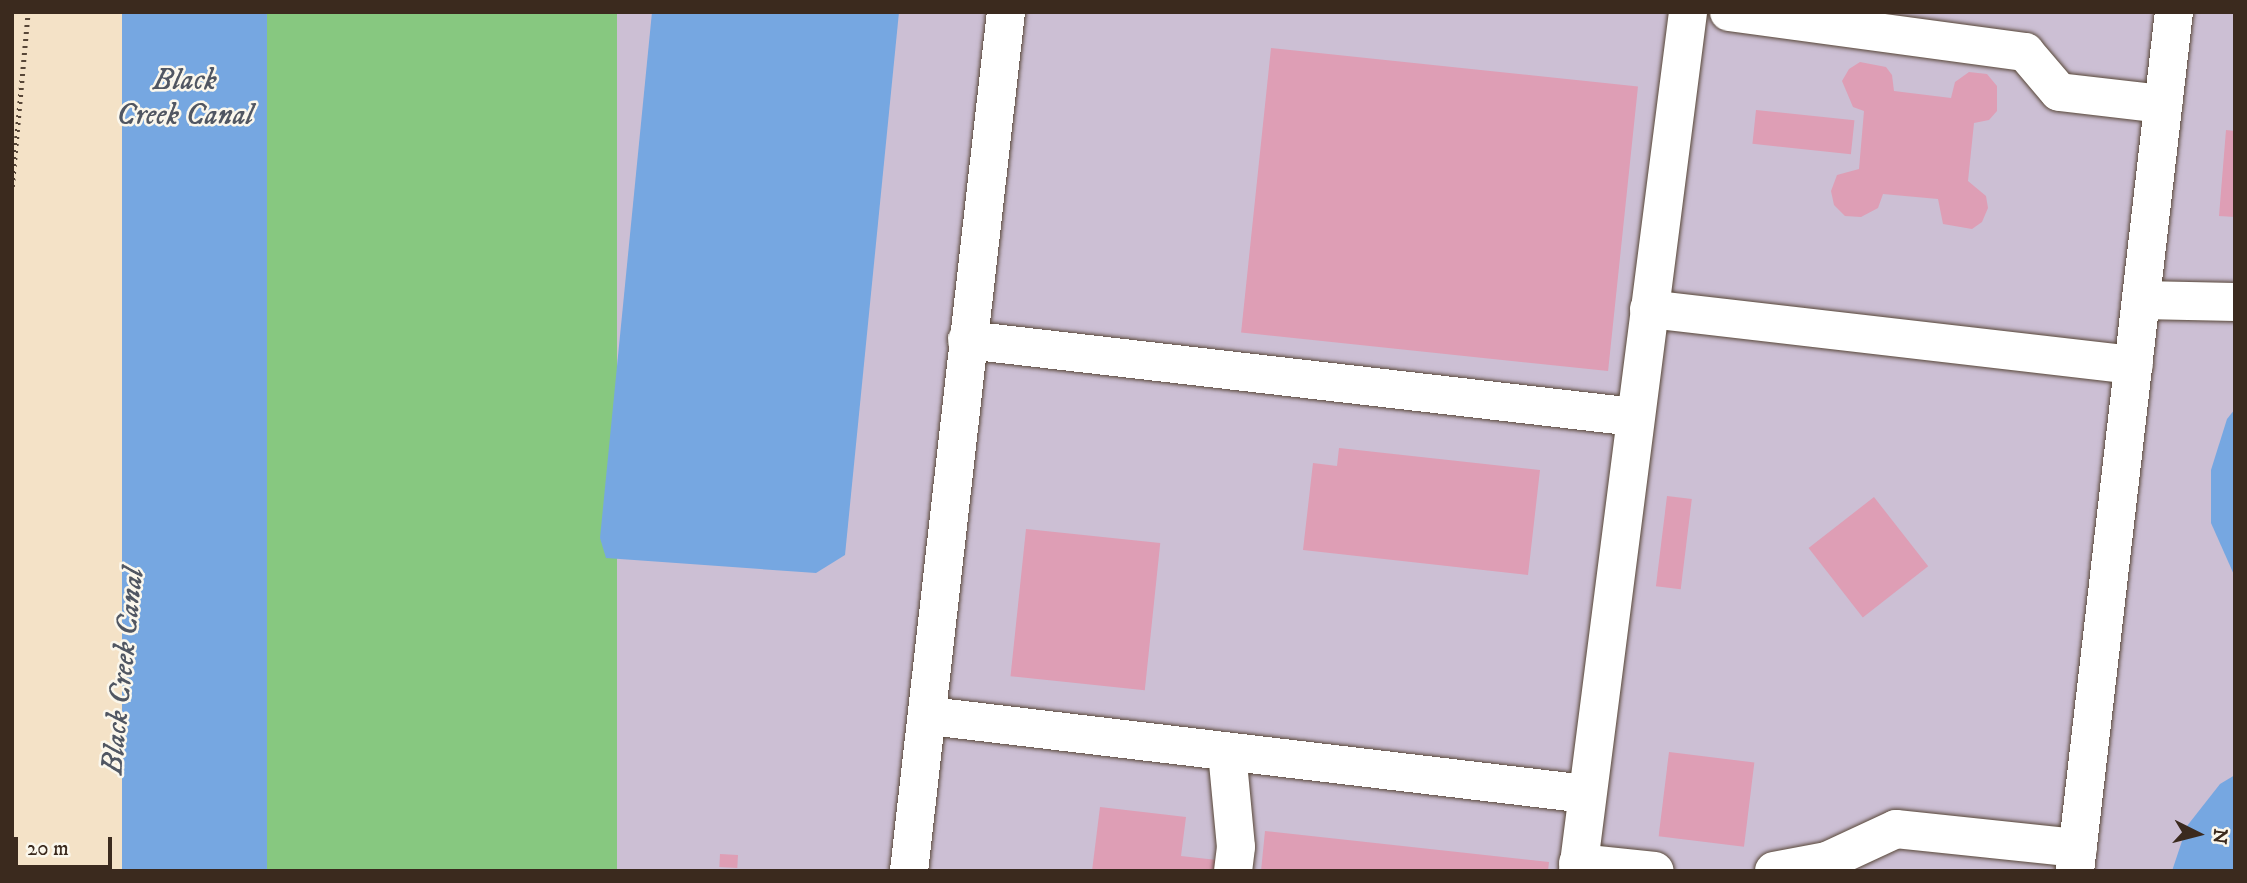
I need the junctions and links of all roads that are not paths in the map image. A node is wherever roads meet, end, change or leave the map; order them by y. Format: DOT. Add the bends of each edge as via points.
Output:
graph roads {
  1 [pos="1006,12"];
  2 [pos="1688,12"];
  3 [pos="1729,12"];
  4 [pos="2174,12"];
  5 [pos="2163,104"];
  6 [pos="2142,300"];
  7 [pos="2235,302"];
  8 [pos="1650,309"];
  9 [pos="967,340"];
  10 [pos="2134,365"];
  11 [pos="1635,416"];
  12 [pos="930,716"];
  13 [pos="1227,751"];
  14 [pos="1586,794"];
  15 [pos="2077,860"];
  16 [pos="1578,867"];
  17 [pos="909,871"];
  18 [pos="1233,871"];
  19 [pos="1656,871"];
  20 [pos="1774,871"];
  1 -- 9 [label="lane"];
  2 -- 8 [label="lane"];
  3 -- 5 [label="lane" via="2025,52 2059,92"];
  4 -- 5 [label="lane"];
  5 -- 6 [label="lane"];
  6 -- 7 [label="lane"];
  6 -- 10 [label="lane"];
  8 -- 10 [label="lane"];
  8 -- 11 [label="lane"];
  9 -- 11 [label="lane"];
  9 -- 12 [label="lane"];
  10 -- 15 [label="lane"];
  11 -- 14 [label="lane"];
  12 -- 13 [label="lane"];
  12 -- 17 [label="lane"];
  13 -- 14 [label="lane"];
  13 -- 18 [label="lane" via="1236,846"];
  14 -- 16 [label="lane"];
  15 -- 20 [label="lane" via="1896,829 1827,861"];
  16 -- 19 [label="lane"];
}
